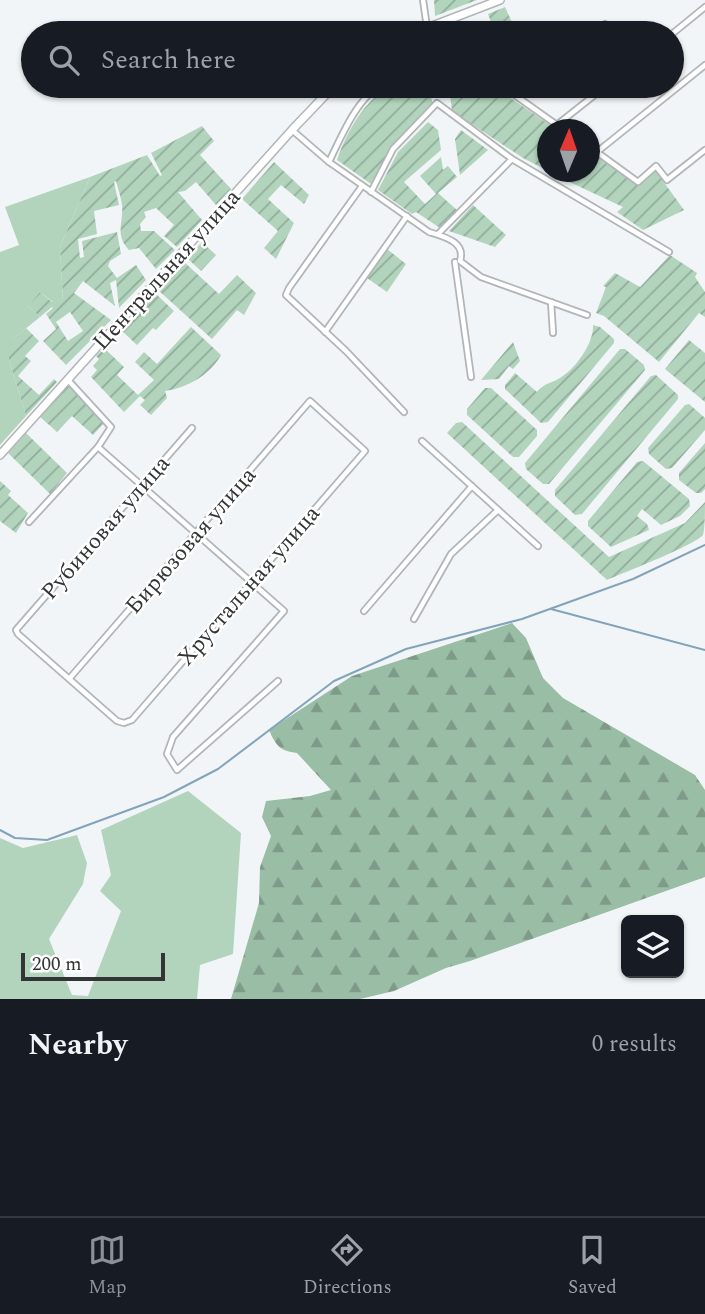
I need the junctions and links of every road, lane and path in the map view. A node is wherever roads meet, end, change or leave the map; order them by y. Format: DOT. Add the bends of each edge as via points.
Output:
graph roads {
  1 [pos="423,0"];
  2 [pos="500,0"];
  3 [pos="705,7"];
  4 [pos="426,21"];
  5 [pos="445,21"];
  6 [pos="684,24"];
  7 [pos="705,65"];
  8 [pos="684,82"];
  9 [pos="323,98"];
  10 [pos="367,98"];
  11 [pos="520,98"];
  12 [pos="591,98"];
  13 [pos="664,98"];
  14 [pos="549,119"];
  15 [pos="565,119"];
  16 [pos="292,130"];
  17 [pos="600,149"];
  18 [pos="705,149"];
  19 [pos="600,155"];
  20 [pos="512,159"];
  21 [pos="329,162"];
  22 [pos="362,186"];
  23 [pos="371,192"];
  24 [pos="407,216"];
  25 [pos="438,234"];
  26 [pos="669,252"];
  27 [pos="455,262"];
  28 [pos="551,302"];
  29 [pos="586,315"];
  30 [pos="325,332"];
  31 [pos="552,333"];
  32 [pos="471,377"];
  33 [pos="67,379"];
  34 [pos="404,412"];
  35 [pos="192,428"];
  36 [pos="422,441"];
  37 [pos="98,447"];
  38 [pos="365,451"];
  39 [pos="0,455"];
  40 [pos="142,485"];
  41 [pos="472,486"];
  42 [pos="499,510"];
  43 [pos="29,522"];
  44 [pos="197,532"];
  45 [pos="538,546"];
  46 [pos="251,582"];
  47 [pos="363,611"];
  48 [pos="414,619"];
  49 [pos="69,679"];
  50 [pos="278,681"];
  1 -- 4 [label="street"];
  2 -- 5 [label="main road"];
  3 -- 6 [label="street"];
  7 -- 8 [label="street"];
  9 -- 16 [label="main road, Центральная улица"];
  10 -- 21 [label="street"];
  11 -- 14 [label="street"];
  12 -- 15 [label="street"];
  13 -- 17 [label="street"];
  16 -- 21 [label="street"];
  16 -- 33 [label="main road, Центральная улица"];
  18 -- 19 [label="street" via="667,180 656,166 638,182"];
  20 -- 23 [label="street" via="437,103 393,149"];
  20 -- 25 [label="street"];
  20 -- 26 [label="street"];
  21 -- 22 [label="street"];
  22 -- 23 [label="street"];
  22 -- 30 [label="street" via="286,295"];
  23 -- 24 [label="street"];
  24 -- 25 [label="street"];
  24 -- 30 [label="street"];
  25 -- 28 [label="street" via="461,248 460,261 481,276"];
  27 -- 32 [label="street"];
  28 -- 29 [label="street"];
  28 -- 31 [label="street"];
  30 -- 34 [label="street"];
  33 -- 37 [label="street" via="109,424"];
  33 -- 39 [label="main road, Центральная улица"];
  35 -- 40 [label="street, Рубиновая улица"];
  36 -- 41 [label="street"];
  37 -- 40 [label="street"];
  37 -- 43 [label="street"];
  38 -- 44 [label="street, Бирюзовая улица" via="310,401"];
  38 -- 46 [label="street, Хрустальная улица"];
  40 -- 44 [label="street"];
  40 -- 49 [label="street, Рубиновая улица" via="16,630"];
  41 -- 42 [label="street"];
  41 -- 47 [label="street"];
  42 -- 45 [label="street"];
  42 -- 48 [label="street" via="451,554"];
  44 -- 46 [label="street"];
  44 -- 49 [label="street, Бирюзовая улица"];
  46 -- 49 [label="street, Хрустальная улица" via="132,720 117,721"];
  46 -- 50 [label="street" via="284,611 173,737 167,754 177,770"];
}
